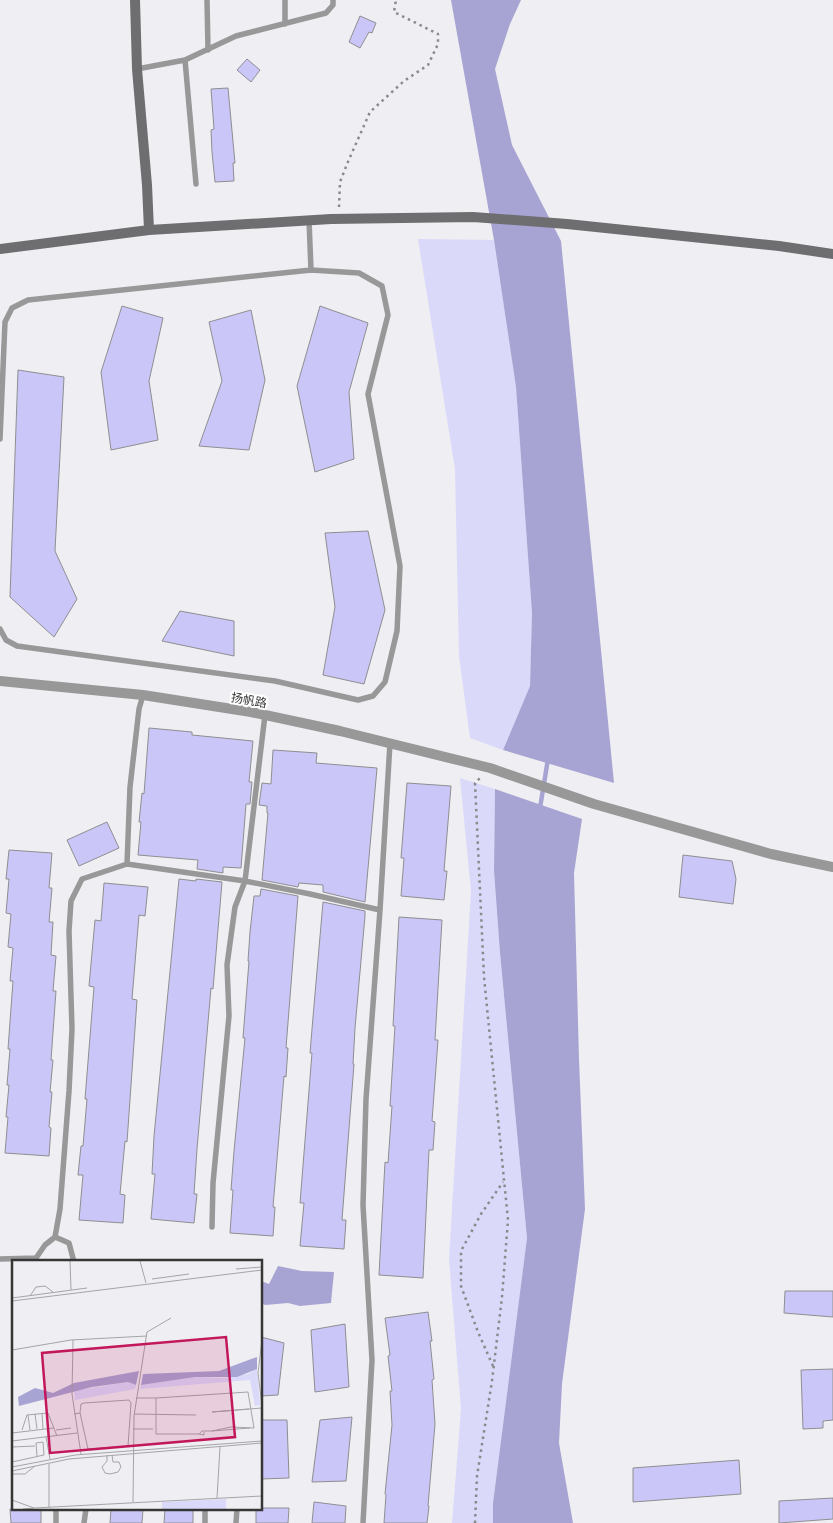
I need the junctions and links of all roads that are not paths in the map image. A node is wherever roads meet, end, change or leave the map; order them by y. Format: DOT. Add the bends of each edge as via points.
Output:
graph roads {
  1 [pos="135,0"];
  2 [pos="207,0"];
  3 [pos="285,0"];
  4 [pos="333,0"];
  5 [pos="285,24"];
  6 [pos="208,50"];
  7 [pos="185,60"];
  8 [pos="137,69"];
  9 [pos="196,184"];
  10 [pos="309,220"];
  11 [pos="149,230"];
  12 [pos="0,249"];
  13 [pos="833,254"];
  14 [pos="311,270"];
  15 [pos="0,439"];
  16 [pos="0,628"];
  17 [pos="0,681"];
  18 [pos="143,695"];
  19 [pos="265,715"];
  20 [pos="390,743"];
  21 [pos="127,864"];
  22 [pos="833,868"];
  23 [pos="245,882"];
  24 [pos="380,910"];
  25 [pos="212,1227"];
  26 [pos="56,1237"];
  27 [pos="0,1259"];
  28 [pos="37,1260"];
  29 [pos="74,1260"];
  30 [pos="56,1510"];
  31 [pos="86,1510"];
  32 [pos="205,1510"];
  33 [pos="236,1510"];
  34 [pos="56,1523"];
  35 [pos="84,1523"];
  36 [pos="205,1523"];
  37 [pos="236,1523"];
  38 [pos="363,1523"];
  1 -- 8 [label="street"];
  2 -- 6 [label="lane"];
  3 -- 5 [label="lane"];
  4 -- 5 [label="lane" via="326,13"];
  5 -- 6 [label="lane" via="236,36"];
  6 -- 7 [label="lane"];
  7 -- 8 [label="lane"];
  7 -- 9 [label="lane"];
  8 -- 11 [label="street"];
  10 -- 11 [label="street"];
  10 -- 13 [label="street" via="473,217 567,224"];
  10 -- 14 [label="lane"];
  11 -- 12 [label="street"];
  14 -- 15 [label="lane" via="28,300 12,308 5,322"];
  14 -- 16 [label="lane" via="359,273 382,286 388,315 368,394 400,566 397,631 385,682 373,696 358,700 275,682 16,646 6,640"];
  17 -- 18 [label="street, 扬帆路"];
  18 -- 19 [label="street, 扬帆路"];
  18 -- 21 [label="lane" via="130,788"];
  19 -- 20 [label="street, 扬帆路"];
  19 -- 23 [label="lane"];
  20 -- 22 [label="street, 扬帆路" via="490,768 594,804 771,854"];
  20 -- 24 [label="lane"];
  21 -- 23 [label="lane"];
  21 -- 26 [label="lane" via="82,879 71,901 72,1029"];
  23 -- 24 [label="lane"];
  23 -- 25 [label="lane" via="235,907 227,965 229,1016 213,1183"];
  24 -- 38 [label="lane" via="366,1099 363,1195 372,1360"];
  26 -- 28 [label="lane" via="44,1244"];
  26 -- 29 [label="lane" via="69,1242"];
  27 -- 28 [label="lane"];
  30 -- 34 [label="lane"];
  31 -- 35 [label="lane"];
  32 -- 36 [label="lane"];
  33 -- 37 [label="lane"];
}
